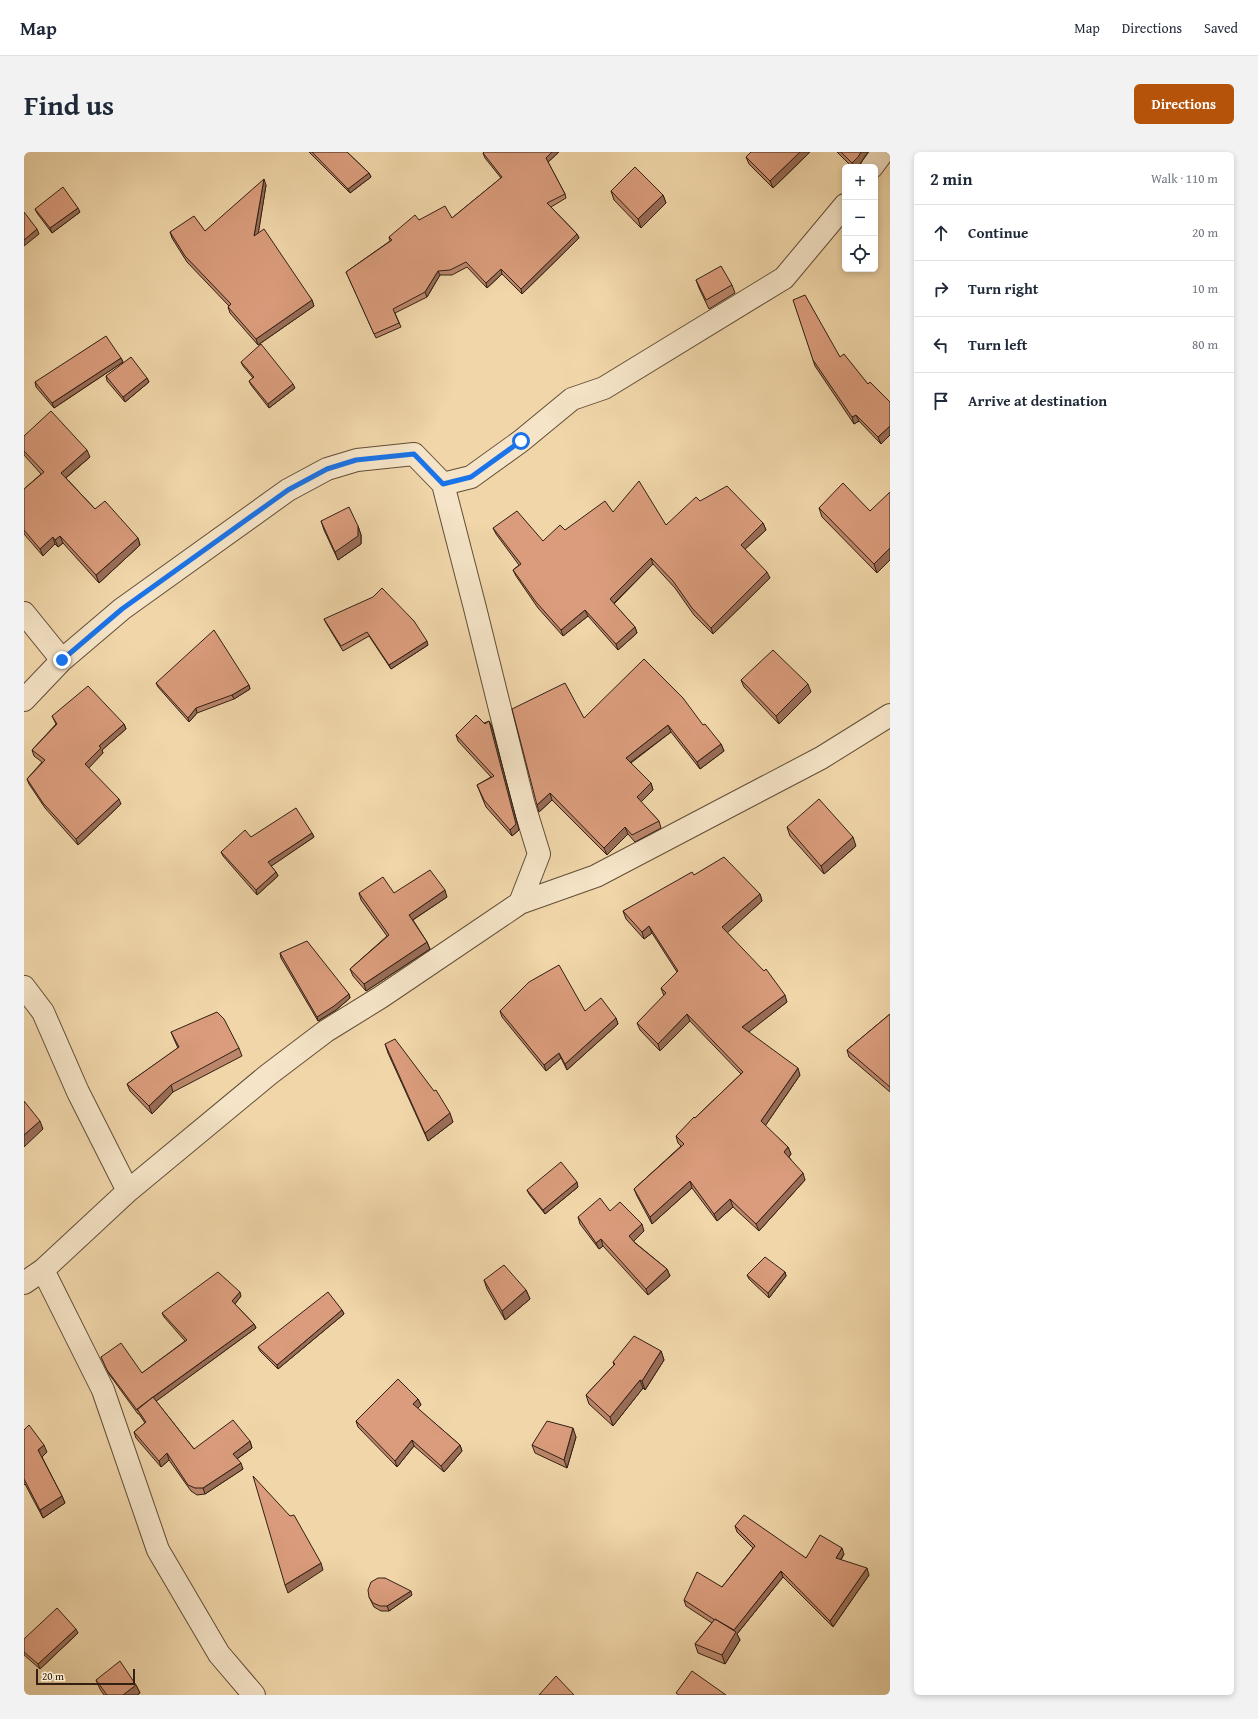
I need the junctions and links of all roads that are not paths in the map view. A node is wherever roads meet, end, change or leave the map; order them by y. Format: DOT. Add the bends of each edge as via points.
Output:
graph roads {
  1 [pos="883,152"];
  2 [pos="874,164"];
  3 [pos="842,209"];
  4 [pos="443,484"];
  5 [pos="24,613"];
  6 [pos="62,660"];
  7 [pos="24,700"];
  8 [pos="890,715"];
  9 [pos="520,904"];
  10 [pos="24,988"];
  11 [pos="128,1191"];
  12 [pos="43,1270"];
  13 [pos="24,1283"];
  14 [pos="254,1695"];
  1 -- 2 [label="street"];
  3 -- 4 [label="street" via="784,278 604,388 572,399 521,441 471,477"];
  4 -- 6 [label="street" via="414,454 356,460 327,469 288,490 122,609"];
  4 -- 9 [label="street" via="523,802 539,854"];
  5 -- 6 [label="street"];
  6 -- 7 [label="street"];
  8 -- 9 [label="street" via="821,758 596,876"];
  9 -- 11 [label="street" via="326,1031 268,1075"];
  10 -- 11 [label="street" via="43,1012 78,1092"];
  11 -- 12 [label="street"];
  12 -- 13 [label="street"];
  12 -- 14 [label="street" via="103,1390 158,1550 219,1654"];
}
